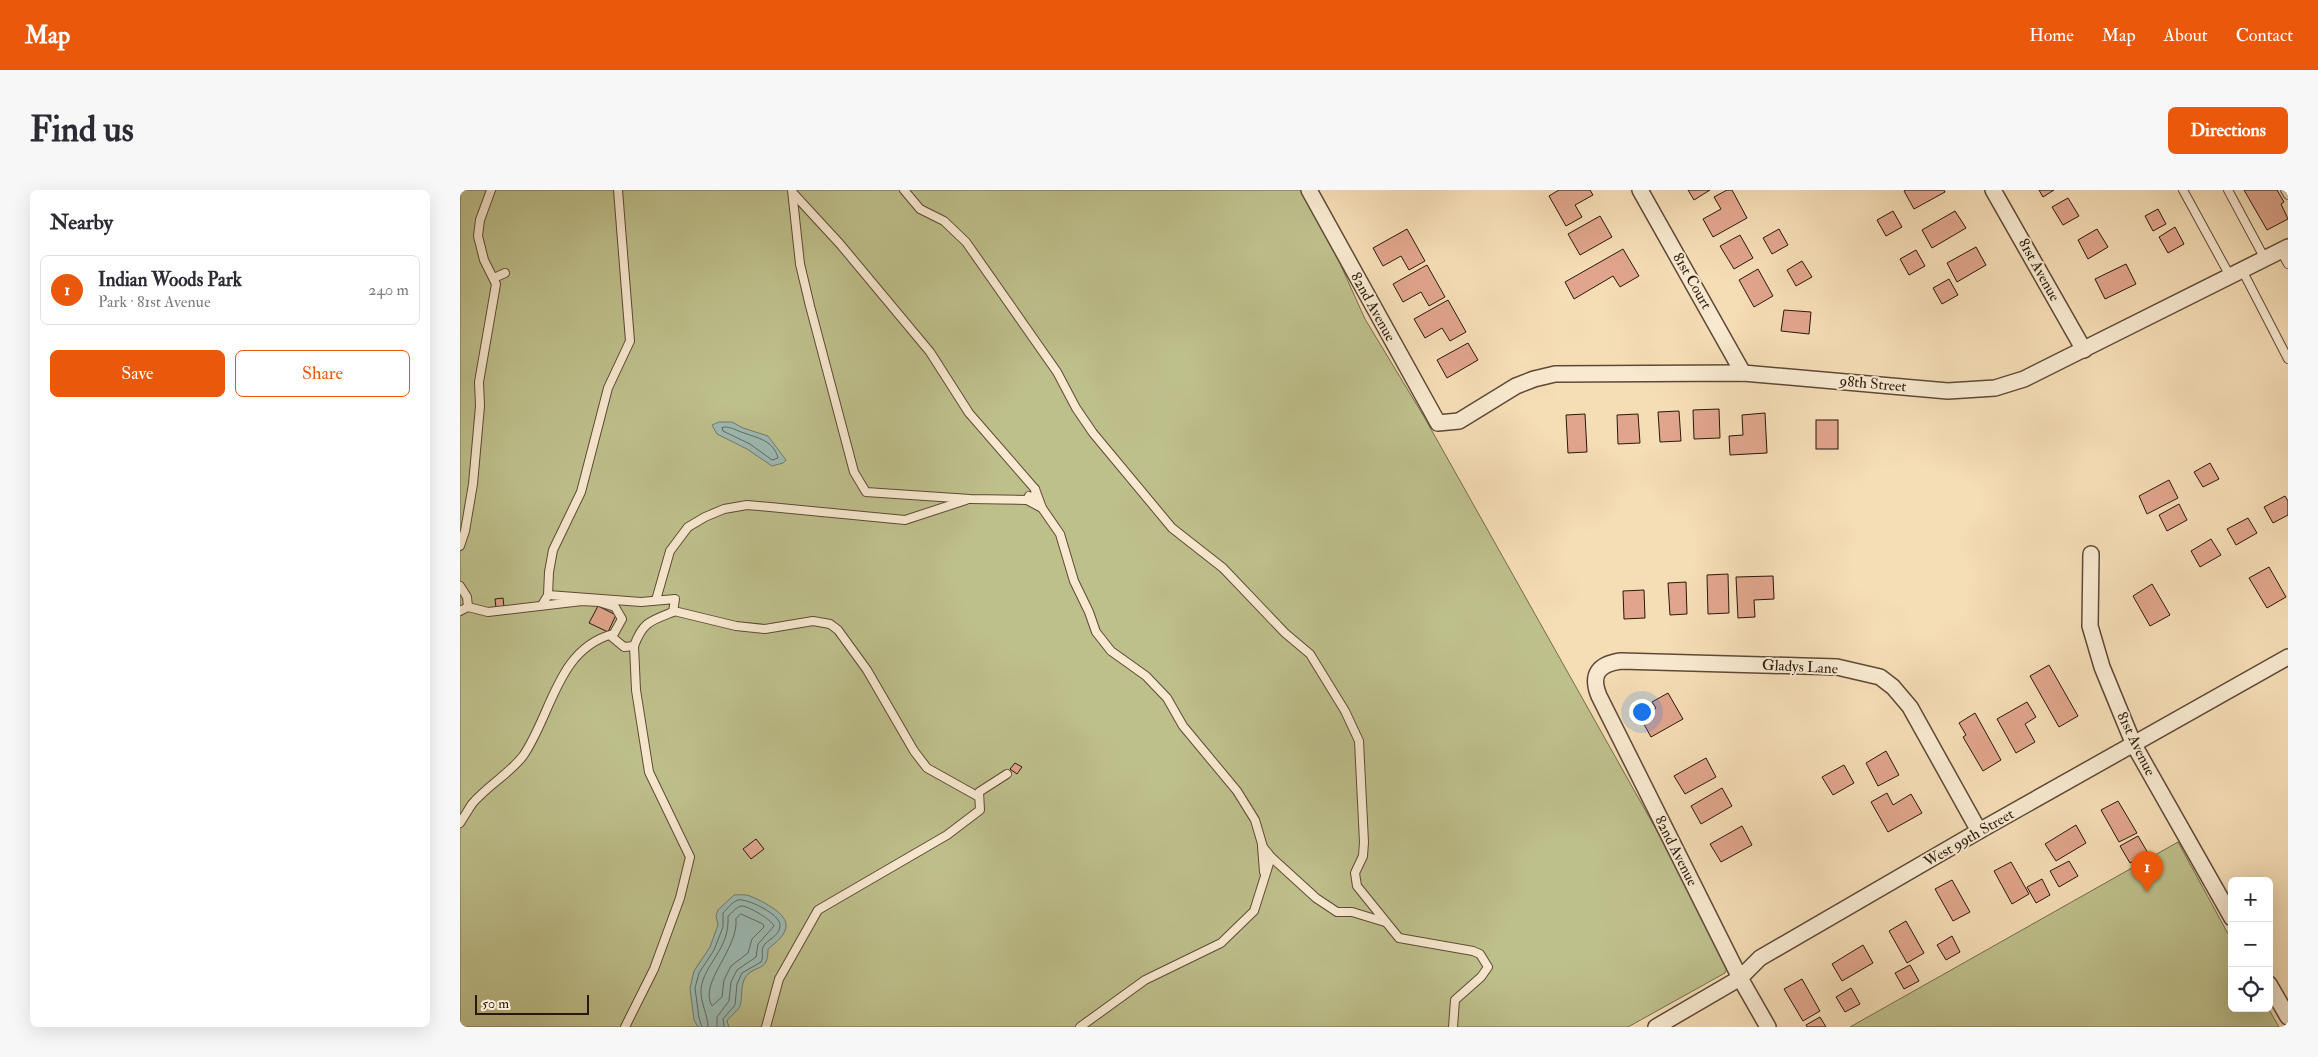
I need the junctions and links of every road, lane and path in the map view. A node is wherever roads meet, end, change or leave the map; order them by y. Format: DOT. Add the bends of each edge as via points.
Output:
graph roads {
  1 [pos="491,190"];
  2 [pos="618,190"];
  3 [pos="904,190"];
  4 [pos="1309,190"];
  5 [pos="1640,190"];
  6 [pos="1994,190"];
  7 [pos="2183,190"];
  8 [pos="2228,190"];
  9 [pos="2285,190"];
  10 [pos="793,192"];
  11 [pos="2288,195"];
  12 [pos="2286,254"];
  13 [pos="2265,259"];
  14 [pos="505,273"];
  15 [pos="2236,273"];
  16 [pos="494,278"];
  17 [pos="2084,350"];
  18 [pos="2288,359"];
  19 [pos="1744,373"];
  20 [pos="1438,424"];
  21 [pos="1034,489"];
  22 [pos="970,498"];
  23 [pos="1027,500"];
  24 [pos="1042,508"];
  25 [pos="460,546"];
  26 [pos="2091,554"];
  27 [pos="460,586"];
  28 [pos="548,595"];
  29 [pos="656,600"];
  30 [pos="542,605"];
  31 [pos="468,607"];
  32 [pos="674,610"];
  33 [pos="460,612"];
  34 [pos="613,634"];
  35 [pos="634,646"];
  36 [pos="2288,657"];
  37 [pos="1598,672"];
  38 [pos="2134,745"];
  39 [pos="1007,774"];
  40 [pos="979,797"];
  41 [pos="460,823"];
  42 [pos="1980,831"];
  43 [pos="1262,844"];
  44 [pos="1270,857"];
  45 [pos="1265,877"];
  46 [pos="2228,911"];
  47 [pos="1389,924"];
  48 [pos="1740,978"];
  49 [pos="2273,991"];
  50 [pos="2288,1017"];
  51 [pos="625,1027"];
  52 [pos="766,1027"];
  53 [pos="1080,1027"];
  54 [pos="1453,1027"];
  55 [pos="1656,1027"];
  56 [pos="1768,1027"];
  1 -- 16 [label="lane" via="478,236 484,260"];
  2 -- 28 [label="lane" via="630,341 608,388 581,492 553,550"];
  3 -- 47 [label="lane" via="920,209 944,221 966,242 1057,372 1093,433 1172,528 1223,568 1310,654 1359,741 1364,842 1355,873 1357,886"];
  4 -- 20 [label="street, 82nd Avenue"];
  5 -- 19 [label="street, 81st Court"];
  6 -- 17 [label="street, 81st Avenue"];
  7 -- 15 [label="lane"];
  8 -- 13 [label="lane"];
  9 -- 11 [label="lane"];
  10 -- 21 [label="lane" via="930,352 969,413"];
  10 -- 22 [label="lane" via="800,264 854,472 862,487 866,492"];
  12 -- 13 [label="street, 98th Street"];
  13 -- 15 [label="street, 98th Street"];
  14 -- 16 [label="lane"];
  15 -- 17 [label="street, 98th Street"];
  15 -- 18 [label="lane"];
  16 -- 25 [label="lane" via="496,284 479,382 473,484"];
  17 -- 19 [label="street, 98th Street" via="2008,385 1978,391"];
  19 -- 20 [label="street, 98th Street" via="1555,374 1516,386 1459,421"];
  21 -- 23 [label="lane" via="1037,501 1029,496"];
  21 -- 24 [label="lane"];
  22 -- 23 [label="lane"];
  22 -- 29 [label="lane" via="905,520 763,506 724,509 688,527 670,551"];
  23 -- 24 [label="lane"];
  24 -- 43 [label="lane" via="1060,534 1074,581 1096,632 1111,651 1146,676 1167,698 1183,726 1237,791 1256,820"];
  26 -- 38 [label="street, 81st Avenue" via="2090,626 2102,667"];
  27 -- 31 [label="lane" via="467,597"];
  28 -- 29 [label="lane" via="642,602"];
  28 -- 30 [label="lane"];
  29 -- 32 [label="lane" via="675,599"];
  30 -- 31 [label="lane" via="488,612"];
  30 -- 34 [label="lane" via="582,601 616,607 622,619"];
  31 -- 33 [label="lane"];
  32 -- 35 [label="lane" via="640,630"];
  32 -- 40 [label="lane" via="736,626 765,629 814,621 830,624 867,670 927,768"];
  34 -- 35 [label="lane" via="612,637 624,647"];
  34 -- 41 [label="lane" via="597,638 583,649 567,669 522,757 473,803"];
  35 -- 51 [label="lane" via="636,690 649,772 690,857 680,898 657,960"];
  36 -- 38 [label="street, West 99th Street"];
  37 -- 42 [label="street, Gladys Lane" via="1605,665 1621,661 1837,667 1880,677 1910,707"];
  37 -- 48 [label="street, 82nd Avenue" via="1595,679 1599,696"];
  38 -- 42 [label="street, West 99th Street"];
  38 -- 46 [label="street, 81st Avenue"];
  39 -- 40 [label="lane" via="979,792"];
  40 -- 52 [label="lane" via="980,810 947,835 818,910 779,979"];
  42 -- 48 [label="street, West 99th Street" via="1760,958"];
  43 -- 44 [label="lane"];
  43 -- 45 [label="lane"];
  44 -- 45 [label="lane"];
  44 -- 47 [label="lane" via="1316,898 1337,912 1352,912"];
  45 -- 53 [label="lane" via="1254,910 1221,943 1145,980"];
  47 -- 54 [label="lane" via="1399,938 1480,954 1488,967 1455,1000"];
  48 -- 55 [label="street, West 99th Street"];
  48 -- 56 [label="street, 82nd Avenue"];
  49 -- 50 [label="street"];
}
